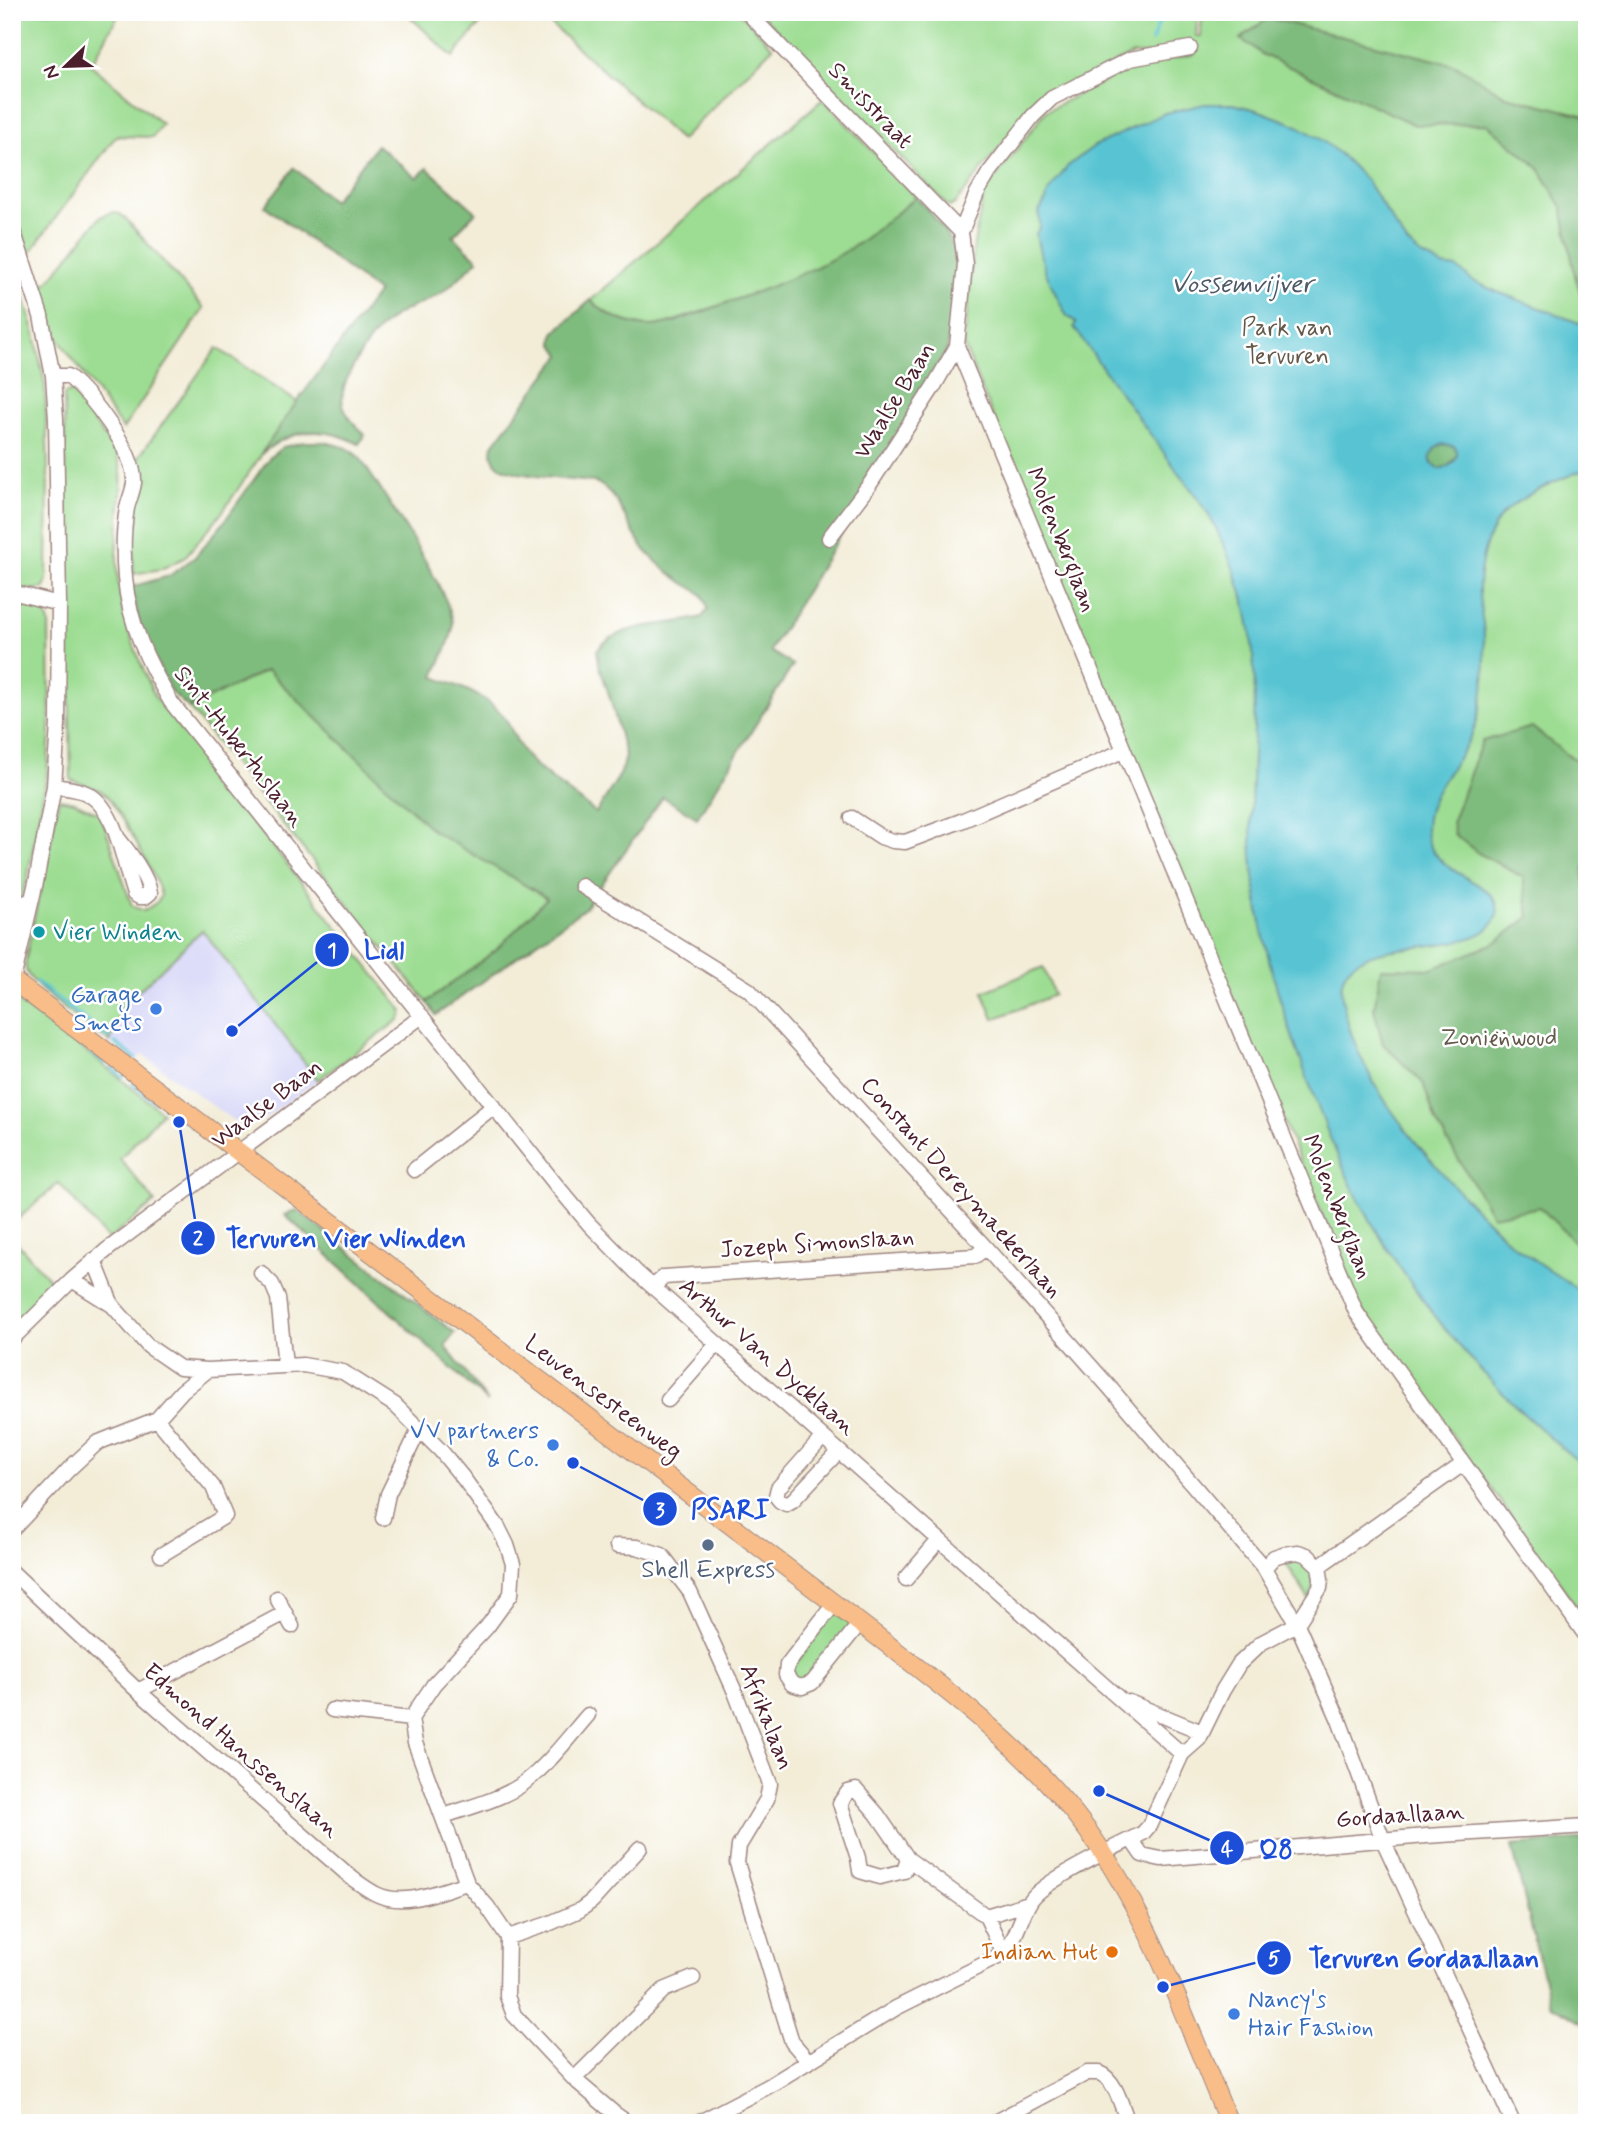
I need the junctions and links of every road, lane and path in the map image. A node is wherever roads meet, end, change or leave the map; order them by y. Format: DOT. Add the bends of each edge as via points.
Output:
graph roads {
  1 [pos="747,12"];
  2 [pos="1190,48"];
  3 [pos="12,227"];
  4 [pos="961,232"];
  5 [pos="957,346"];
  6 [pos="53,376"];
  7 [pos="829,538"];
  8 [pos="12,592"];
  9 [pos="59,604"];
  10 [pos="1124,751"];
  11 [pos="54,786"];
  12 [pos="852,818"];
  13 [pos="117,837"];
  14 [pos="36,882"];
  15 [pos="582,886"];
  16 [pos="12,926"];
  17 [pos="13,980"];
  18 [pos="422,1016"];
  19 [pos="494,1106"];
  20 [pos="241,1152"];
  21 [pos="414,1170"];
  22 [pos="986,1248"];
  23 [pos="94,1260"];
  24 [pos="261,1273"];
  25 [pos="72,1280"];
  26 [pos="653,1287"];
  27 [pos="112,1305"];
  28 [pos="12,1339"];
  29 [pos="718,1344"];
  30 [pos="285,1365"];
  31 [pos="180,1368"];
  32 [pos="208,1370"];
  33 [pos="182,1391"];
  34 [pos="668,1400"];
  35 [pos="157,1419"];
  36 [pos="420,1427"];
  37 [pos="823,1437"];
  38 [pos="839,1451"];
  39 [pos="1464,1464"];
  40 [pos="383,1518"];
  41 [pos="12,1530"];
  42 [pos="939,1540"];
  43 [pos="617,1546"];
  44 [pos="161,1555"];
  45 [pos="1319,1566"];
  46 [pos="1264,1568"];
  47 [pos="12,1572"];
  48 [pos="906,1580"];
  49 [pos="277,1598"];
  50 [pos="834,1604"];
  51 [pos="860,1623"];
  52 [pos="1297,1624"];
  53 [pos="1587,1637"];
  54 [pos="138,1691"];
  55 [pos="1118,1697"];
  56 [pos="331,1710"];
  57 [pos="588,1715"];
  58 [pos="411,1719"];
  59 [pos="1202,1732"];
  60 [pos="1182,1754"];
  61 [pos="444,1816"];
  62 [pos="1587,1826"];
  63 [pos="1130,1839"];
  64 [pos="1383,1840"];
  65 [pos="640,1847"];
  66 [pos="1104,1854"];
  67 [pos="908,1859"];
  68 [pos="467,1882"];
  69 [pos="1029,1902"];
  70 [pos="986,1916"];
  71 [pos="508,1937"];
  72 [pos="1004,1954"];
  73 [pos="693,1978"];
  74 [pos="809,2062"];
  75 [pos="574,2079"];
  76 [pos="617,2118"];
  77 [pos="628,2123"];
  78 [pos="698,2123"];
  79 [pos="993,2123"];
  80 [pos="1128,2123"];
  81 [pos="1229,2123"];
  82 [pos="1513,2123"];
  1 -- 4 [label="street, Smisstraat"];
  2 -- 4 [label="street" via="1130,59 1052,98 1032,116 989,173"];
  3 -- 6 [label="street" via="41,317"];
  4 -- 5 [label="street, Waalse Baan" via="965,264"];
  5 -- 7 [label="street, Waalse Baan" via="870,484"];
  5 -- 10 [label="street, Molenberglaan"];
  6 -- 9 [label="street"];
  6 -- 18 [label="street, Sint-Hubertuslaan" via="68,376 84,389 131,462 134,484 127,508 125,578 137,636 152,671 171,702"];
  8 -- 9 [label="street"];
  9 -- 11 [label="street"];
  10 -- 12 [label="street" via="905,842 881,836"];
  10 -- 39 [label="street, Molenberglaan" via="1356,1312"];
  11 -- 13 [label="street" via="93,797"];
  11 -- 14 [label="street"];
  14 -- 16 [label="street"];
  14 -- 17 [label="street"];
  15 -- 22 [label="street, Constant Dereymaekerlaan" via="749,990"];
  17 -- 20 [label="main road, Leuvensesteenweg"];
  18 -- 19 [label="street, Arthur Van Dycklaan"];
  18 -- 20 [label="street, Waalse Baan"];
  19 -- 21 [label="street"];
  19 -- 26 [label="street, Arthur Van Dycklaan" via="589,1224"];
  20 -- 23 [label="street, Waalse Baan"];
  20 -- 50 [label="main road, Leuvensesteenweg"];
  22 -- 26 [label="street, Jozeph Simonslaan" via="975,1256 664,1277"];
  22 -- 46 [label="street, Constant Dereymaekerlaan"];
  23 -- 25 [label="street, Waalse Baan"];
  23 -- 27 [label="street"];
  24 -- 30 [label="street" via="278,1298"];
  25 -- 27 [label="street"];
  25 -- 28 [label="street, Waalse Baan"];
  26 -- 29 [label="street, Arthur Van Dycklaan"];
  27 -- 31 [label="street" via="148,1346"];
  29 -- 34 [label="street"];
  29 -- 37 [label="street, Arthur Van Dycklaan"];
  30 -- 32 [label="street"];
  30 -- 36 [label="street" via="343,1372"];
  31 -- 32 [label="street"];
  31 -- 33 [label="street"];
  32 -- 33 [label="street"];
  33 -- 35 [label="street"];
  35 -- 41 [label="street" via="97,1443"];
  35 -- 44 [label="street" via="213,1487 225,1516"];
  36 -- 40 [label="street" via="388,1494"];
  36 -- 58 [label="street" via="498,1527 513,1564 511,1594 434,1684"];
  37 -- 38 [label="street, Arthur Van Dycklaan"];
  37 -- 38 [label="street" via="778,1488 780,1501 793,1500"];
  38 -- 42 [label="street, Arthur Van Dycklaan"];
  39 -- 45 [label="street"];
  39 -- 53 [label="street, Molenberglaan"];
  42 -- 48 [label="street"];
  42 -- 55 [label="street, Arthur Van Dycklaan"];
  43 -- 74 [label="street, Afrikalaan" via="637,1546 662,1555 690,1592 770,1784 767,1799 739,1846 737,1863 792,2042"];
  45 -- 46 [label="street" via="1297,1552 1274,1557"];
  45 -- 52 [label="street" via="1321,1588"];
  46 -- 52 [label="street, Constant Dereymaekerlaan"];
  47 -- 54 [label="street, Edmond Hanssenslaan"];
  49 -- 54 [label="street" via="288,1619"];
  50 -- 51 [label="main road, Leuvensesteenweg"];
  50 -- 51 [label="street" via="787,1665 786,1675 792,1684 812,1683"];
  51 -- 66 [label="main road, Leuvensesteenweg" via="1013,1746 1065,1801"];
  52 -- 59 [label="street" via="1261,1643 1239,1664"];
  52 -- 64 [label="street, Constant Dereymaekerlaan" via="1339,1720"];
  54 -- 68 [label="street, Edmond Hanssenslaan" via="377,1895 408,1900"];
  55 -- 59 [label="street, Arthur Van Dycklaan"];
  55 -- 60 [label="street, Arthur Van Dycklaan"];
  56 -- 58 [label="street"];
  57 -- 61 [label="street" via="523,1784"];
  58 -- 61 [label="street" via="415,1743"];
  59 -- 60 [label="street"];
  60 -- 63 [label="street" via="1149,1826"];
  61 -- 68 [label="street"];
  62 -- 64 [label="street, Gordaallaan"];
  63 -- 64 [label="street, Gordaallaan" via="1142,1855 1161,1859"];
  63 -- 66 [label="street"];
  64 -- 82 [label="street, Constant Dereymaekerlaan"];
  65 -- 71 [label="street" via="580,1910"];
  66 -- 69 [label="street"];
  66 -- 81 [label="main road, Leuvensesteenweg" via="1163,1967"];
  67 -- 67 [label="street" via="856,1790 848,1792 840,1803 860,1871 880,1877 904,1871"];
  67 -- 70 [label="street"];
  68 -- 71 [label="street"];
  69 -- 70 [label="street"];
  69 -- 72 [label="street" via="1016,1938"];
  70 -- 72 [label="street"];
  71 -- 75 [label="street" via="507,1996 514,2015"];
  72 -- 74 [label="street" via="896,2008"];
  73 -- 75 [label="street" via="664,1990"];
  74 -- 78 [label="street"];
  75 -- 76 [label="street"];
  76 -- 77 [label="street"];
  79 -- 80 [label="street" via="1087,2073 1099,2073 1113,2087"];
}
